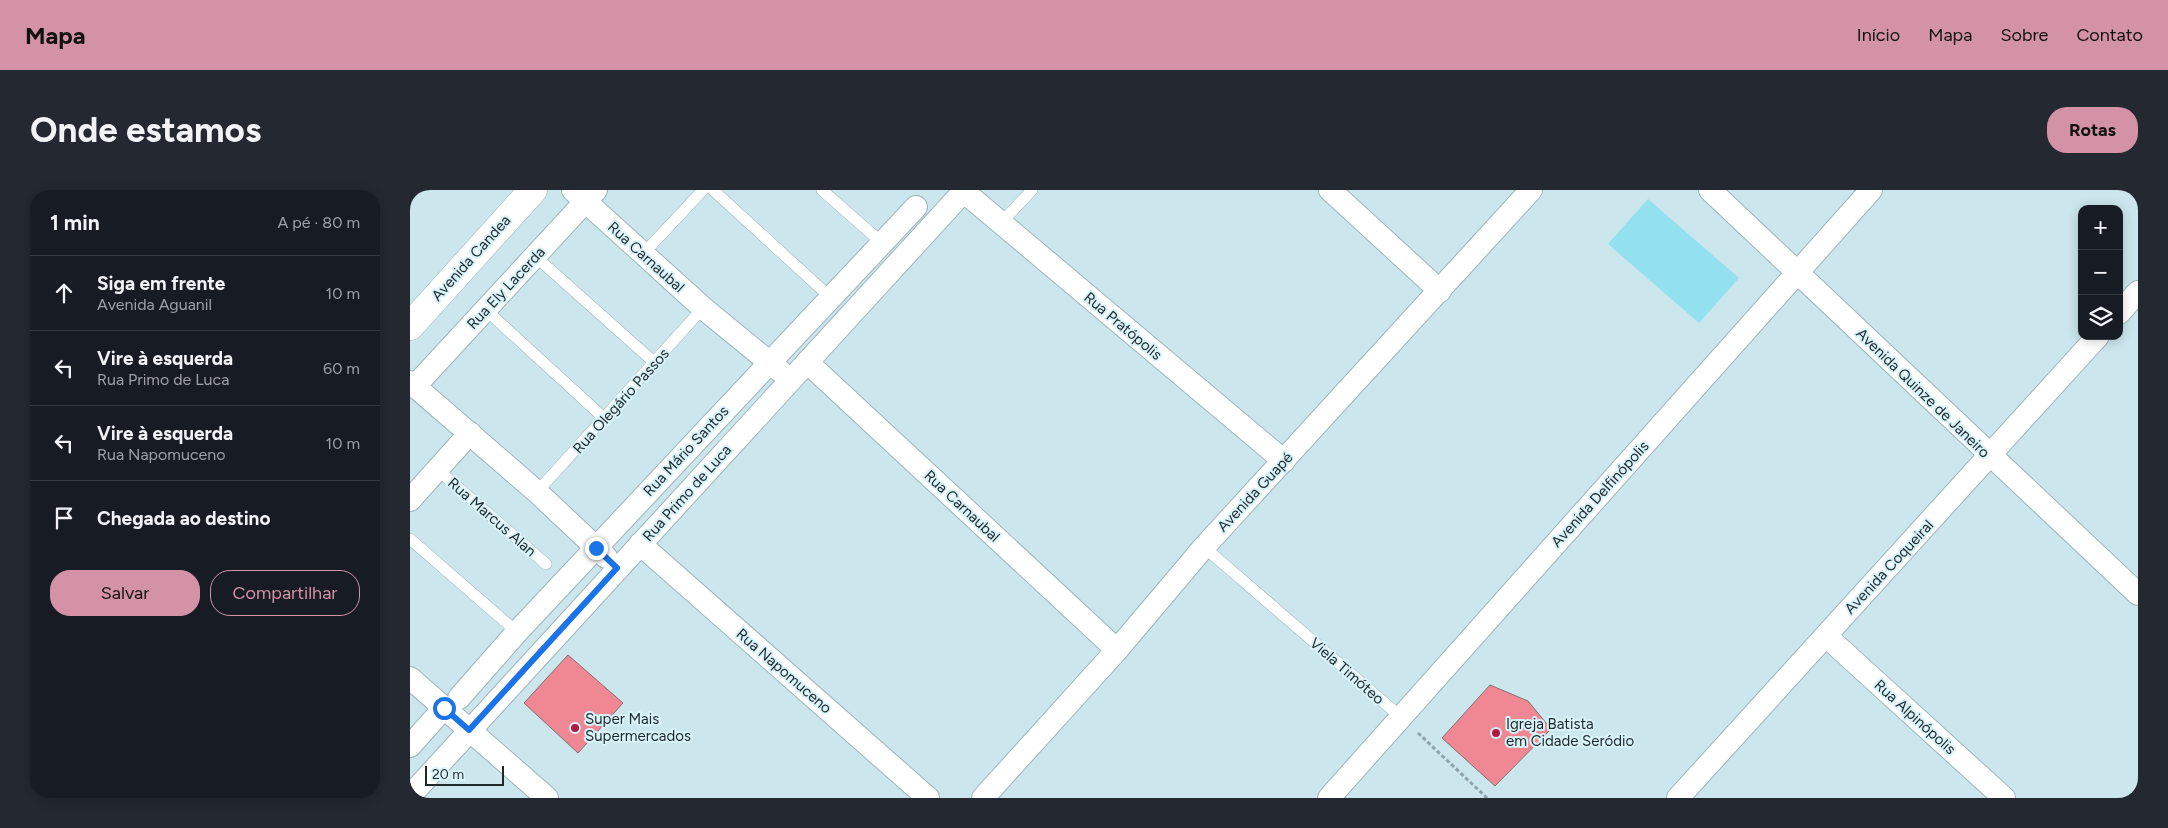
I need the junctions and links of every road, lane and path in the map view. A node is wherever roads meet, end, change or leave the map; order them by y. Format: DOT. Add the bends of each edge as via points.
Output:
graph roads {
  1 [pos="533,190"];
  2 [pos="703,190"];
  3 [pos="714,190"];
  4 [pos="822,190"];
  5 [pos="1032,190"];
  6 [pos="1330,190"];
  7 [pos="1531,190"];
  8 [pos="1710,190"];
  9 [pos="1871,190"];
  10 [pos="963,191"];
  11 [pos="585,194"];
  12 [pos="916,207"];
  13 [pos="1001,223"];
  14 [pos="881,242"];
  15 [pos="642,254"];
  16 [pos="536,257"];
  17 [pos="1797,273"];
  18 [pos="1440,291"];
  19 [pos="2138,292"];
  20 [pos="830,297"];
  21 [pos="703,308"];
  22 [pos="2123,309"];
  23 [pos="486,310"];
  24 [pos="410,326"];
  25 [pos="2094,340"];
  26 [pos="769,362"];
  27 [pos="807,362"];
  28 [pos="655,363"];
  29 [pos="790,380"];
  30 [pos="413,384"];
  31 [pos="605,419"];
  32 [pos="470,434"];
  33 [pos="1990,456"];
  34 [pos="1284,461"];
  35 [pos="438,469"];
  36 [pos="537,492"];
  37 [pos="410,500"];
  38 [pos="410,539"];
  39 [pos="640,544"];
  40 [pos="1204,547"];
  41 [pos="596,548"];
  42 [pos="546,564"];
  43 [pos="617,568"];
  44 [pos="2138,594"];
  45 [pos="517,632"];
  46 [pos="1826,636"];
  47 [pos="1117,650"];
  48 [pos="410,678"];
  49 [pos="452,703"];
  50 [pos="1402,718"];
  51 [pos="469,730"];
  52 [pos="410,746"];
  53 [pos="410,796"];
  54 [pos="547,798"];
  55 [pos="928,798"];
  56 [pos="983,798"];
  57 [pos="1329,798"];
  58 [pos="1487,798"];
  59 [pos="1678,798"];
  60 [pos="2004,798"];
  1 -- 24 [label="main road, Avenida Candea"];
  2 -- 15 [label="lane"];
  3 -- 20 [label="lane"];
  4 -- 14 [label="lane"];
  5 -- 13 [label="lane"];
  6 -- 18 [label="street"];
  7 -- 18 [label="street, Avenida Guapé"];
  8 -- 17 [label="street, Avenida Quinze de Janeiro"];
  9 -- 17 [label="street, Avenida Delfinópolis"];
  10 -- 13 [label="street, Rua Pratópolis"];
  10 -- 27 [label="street, Rua Primo de Luca"];
  11 -- 15 [label="street, Rua Carnaubal"];
  11 -- 16 [label="street, Rua Ely Lacerda"];
  12 -- 14 [label="street, Rua Mário Santos"];
  13 -- 34 [label="street, Rua Pratópolis"];
  14 -- 20 [label="street, Rua Mário Santos"];
  15 -- 21 [label="street, Rua Carnaubal"];
  16 -- 23 [label="street, Rua Ely Lacerda"];
  16 -- 28 [label="lane"];
  17 -- 33 [label="street, Avenida Quinze de Janeiro"];
  17 -- 50 [label="street, Avenida Delfinópolis"];
  18 -- 34 [label="street, Avenida Guapé"];
  19 -- 22 [label="street"];
  20 -- 26 [label="street, Rua Mário Santos"];
  21 -- 26 [label="street, Rua Carnaubal"];
  21 -- 28 [label="lane, Rua Olegário Passos"];
  23 -- 30 [label="street, Rua Ely Lacerda"];
  23 -- 31 [label="lane"];
  25 -- 33 [label="street, Avenida Coqueiral"];
  26 -- 29 [label="street, Rua Carnaubal"];
  26 -- 41 [label="street, Rua Mário Santos"];
  27 -- 29 [label="street, Rua Primo de Luca"];
  27 -- 47 [label="street, Rua Carnaubal"];
  28 -- 31 [label="lane, Rua Olegário Passos"];
  29 -- 39 [label="street, Rua Primo de Luca"];
  30 -- 32 [label="street"];
  31 -- 36 [label="lane, Rua Olegário Passos"];
  32 -- 35 [label="street"];
  32 -- 36 [label="street"];
  33 -- 44 [label="street, Avenida Quinze de Janeiro"];
  33 -- 46 [label="street, Avenida Coqueiral"];
  34 -- 40 [label="street, Avenida Guapé"];
  35 -- 37 [label="street"];
  35 -- 42 [label="lane, Rua Marcus Alan"];
  36 -- 41 [label="street"];
  38 -- 45 [label="lane"];
  39 -- 43 [label="street, Rua Primo de Luca"];
  39 -- 55 [label="street, Rua Napomuceno"];
  40 -- 47 [label="street, Avenida Guapé"];
  40 -- 50 [label="lane, Viela Timóteo"];
  41 -- 43 [label="street"];
  41 -- 45 [label="street, Rua Mário Santos"];
  43 -- 51 [label="street, Rua Primo de Luca"];
  45 -- 49 [label="street, Rua Mário Santos"];
  46 -- 59 [label="street, Avenida Coqueiral"];
  46 -- 60 [label="street, Rua Alpinópolis"];
  47 -- 56 [label="street, Avenida Guapé"];
  48 -- 49 [label="street"];
  49 -- 51 [label="street"];
  49 -- 52 [label="street, Rua Mário Santos"];
  50 -- 57 [label="street, Avenida Delfinópolis"];
  50 -- 58 [label="path"];
  51 -- 53 [label="street, Rua Primo de Luca"];
  51 -- 54 [label="street"];
}
